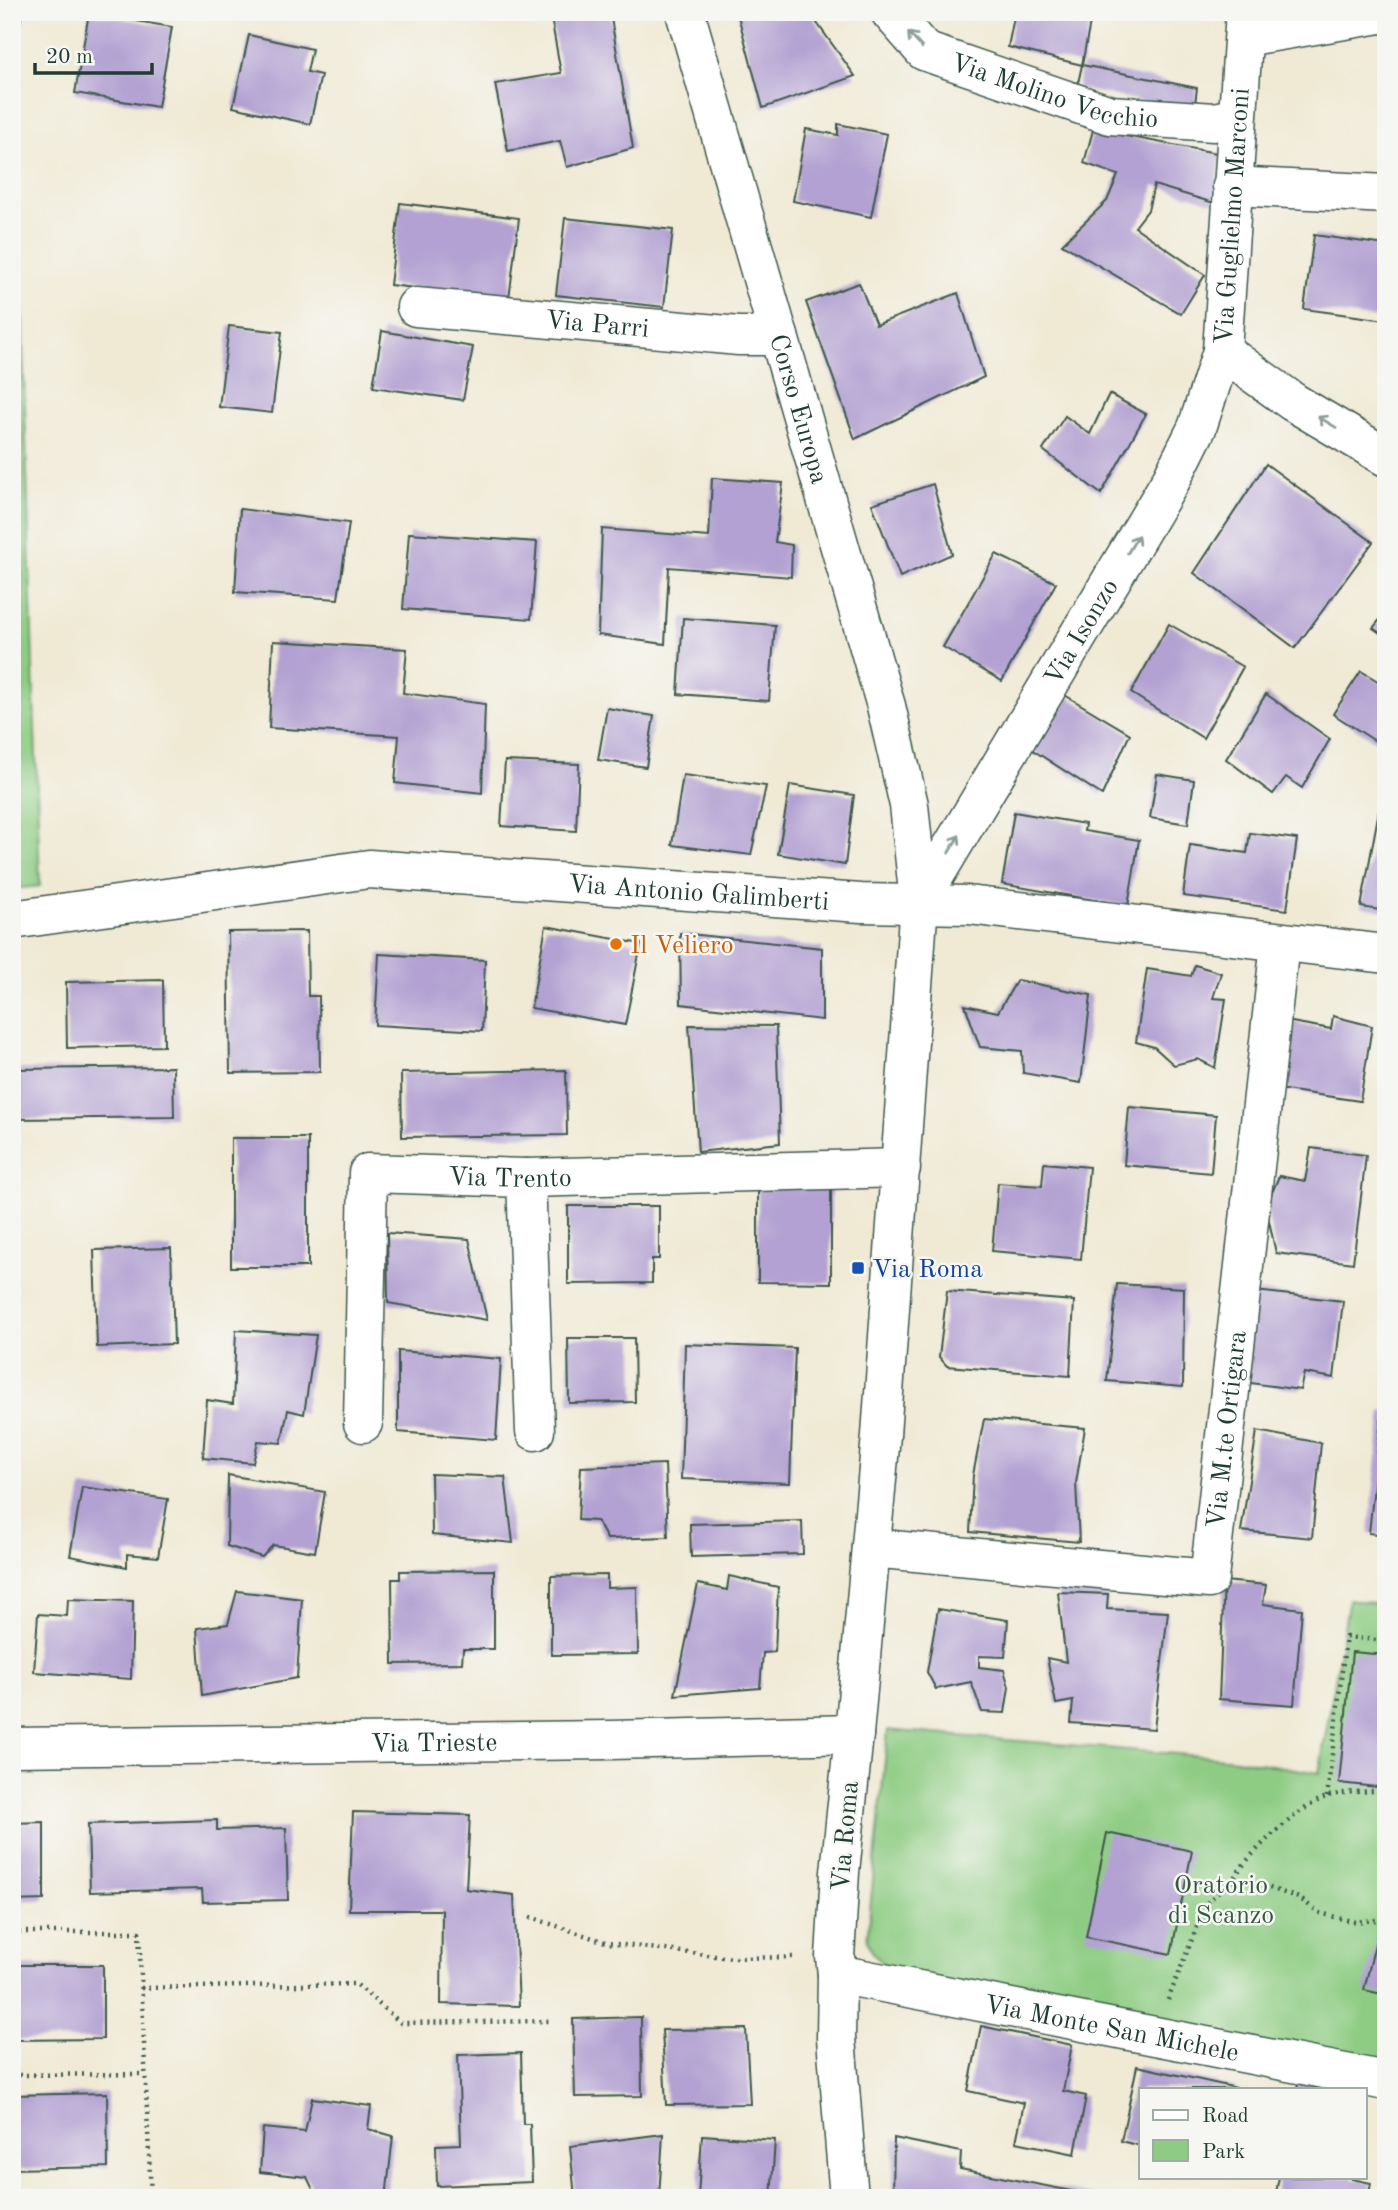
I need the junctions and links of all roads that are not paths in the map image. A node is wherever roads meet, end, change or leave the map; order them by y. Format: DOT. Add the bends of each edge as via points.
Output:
graph roads {
  1 [pos="685,12"];
  2 [pos="890,12"];
  3 [pos="1386,13"];
  4 [pos="1244,25"];
  5 [pos="1237,117"];
  6 [pos="1232,186"];
  7 [pos="1386,194"];
  8 [pos="416,307"];
  9 [pos="779,336"];
  10 [pos="1222,351"];
  11 [pos="1386,457"];
  12 [pos="909,805"];
  13 [pos="919,902"];
  14 [pos="12,920"];
  15 [pos="1280,943"];
  16 [pos="1386,954"];
  17 [pos="901,1168"];
  18 [pos="526,1178"];
  19 [pos="363,1423"];
  20 [pos="535,1431"];
  21 [pos="871,1548"];
  22 [pos="854,1734"];
  23 [pos="12,1747"];
  24 [pos="836,1966"];
  25 [pos="1386,2081"];
  26 [pos="849,2198"];
  1 -- 9 [label="street, Corso Europa"];
  5 -- 2 [label="street, Via Molino Vecchio, one-way" via="1214,122 1110,115 924,51"];
  3 -- 4 [label="street"];
  4 -- 5 [label="street, Via Guglielmo Marconi"];
  5 -- 6 [label="street, Via Guglielmo Marconi"];
  6 -- 7 [label="street"];
  6 -- 10 [label="street, Via Guglielmo Marconi"];
  8 -- 9 [label="street, Via Parri"];
  9 -- 12 [label="street, Corso Europa" via="886,706"];
  11 -- 10 [label="street, Via Guglielmo Marconi, one-way" via="1293,402"];
  13 -- 10 [label="street, Via Isonzo, one-way" via="1170,482 1197,428"];
  12 -- 13 [label="street, Via Roma"];
  13 -- 14 [label="street, Via Antonio Galimberti" via="860,903 369,869"];
  13 -- 15 [label="street, Via Antonio Galimberti"];
  13 -- 17 [label="street, Via Roma"];
  15 -- 16 [label="street, Via Antonio Galimberti"];
  15 -- 21 [label="street, Via M.te Ortigara" via="1209,1579"];
  17 -- 18 [label="street, Via Trento"];
  17 -- 21 [label="street, Via Roma"];
  18 -- 19 [label="street, Via Trento" via="368,1173"];
  18 -- 20 [label="street"];
  21 -- 22 [label="street, Via Roma"];
  22 -- 23 [label="street, Via Trieste"];
  22 -- 24 [label="street, Via Roma"];
  24 -- 25 [label="street, Via Monte San Michele"];
  24 -- 26 [label="street, Via Roma" via="836,2038"];
}
